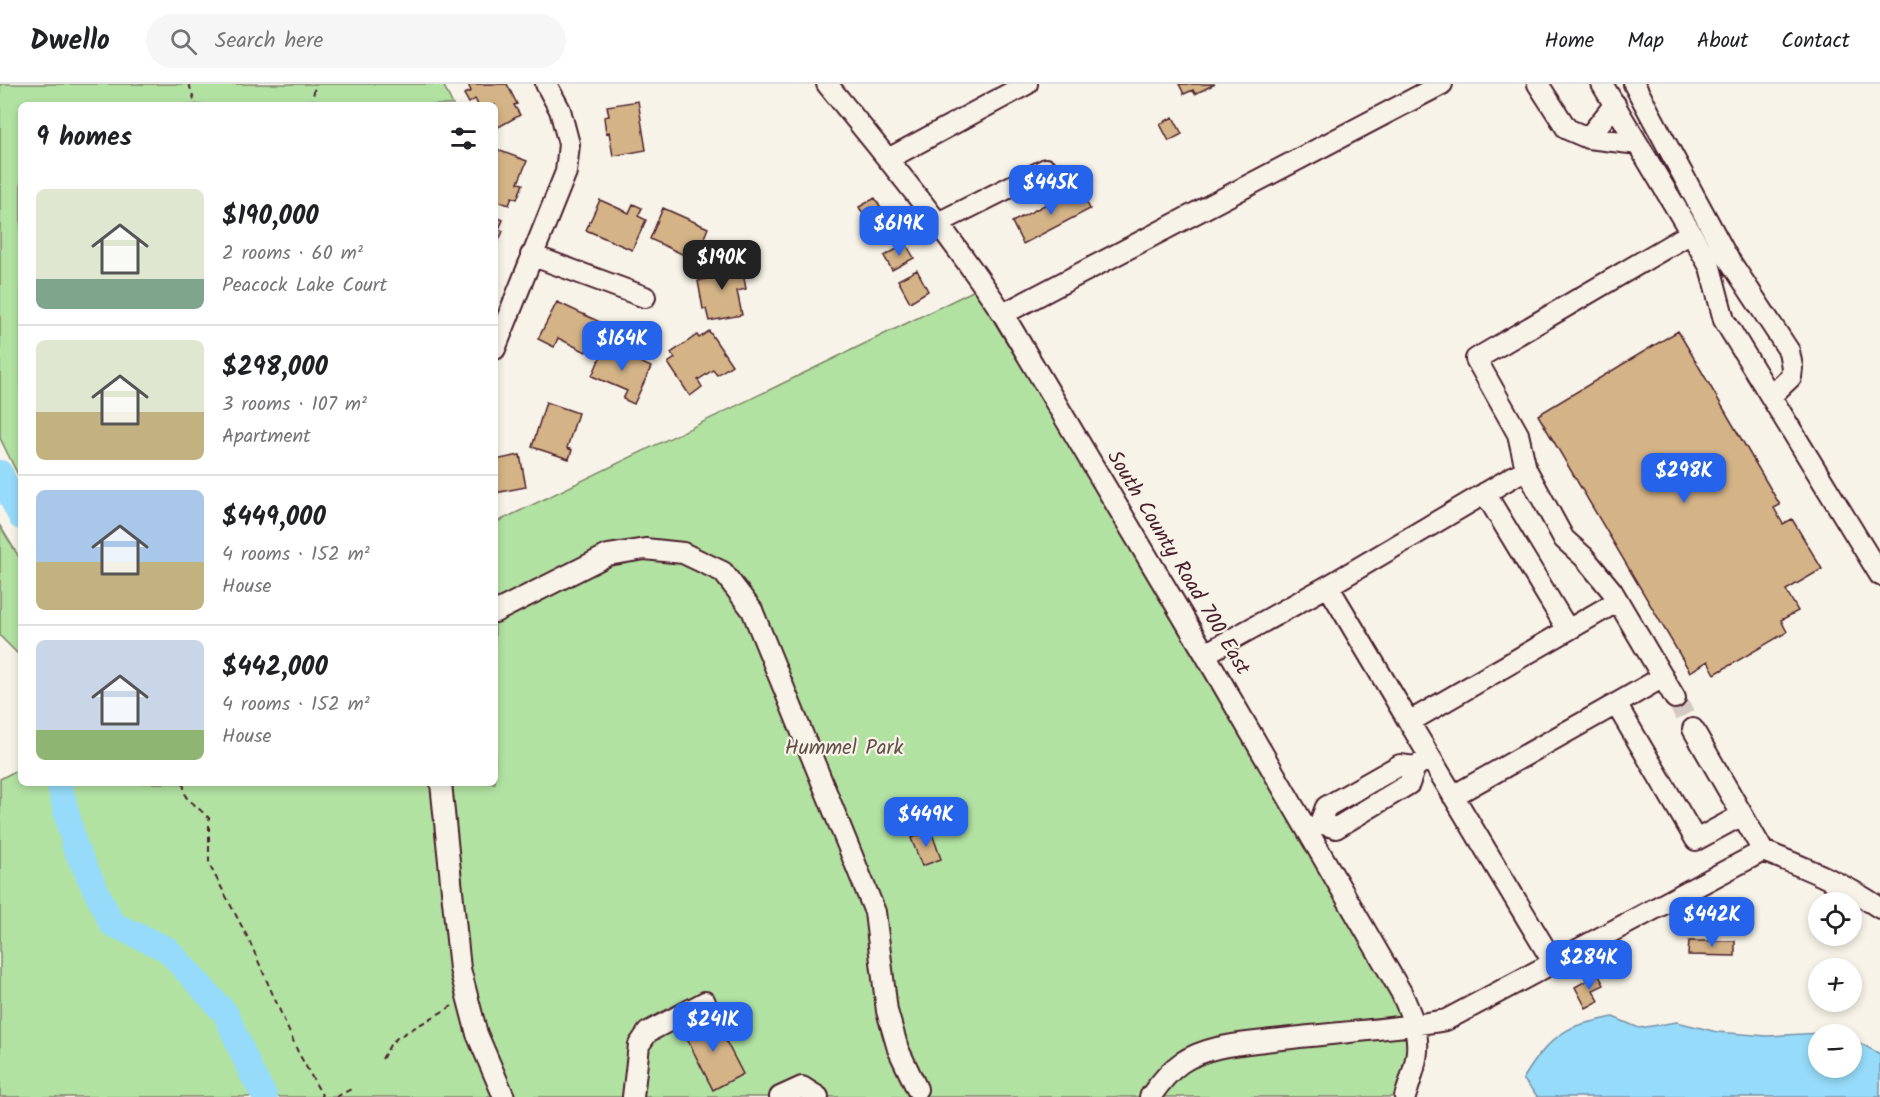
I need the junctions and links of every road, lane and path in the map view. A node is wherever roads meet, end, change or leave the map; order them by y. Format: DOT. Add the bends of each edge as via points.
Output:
graph roads {
  1 [pos="189,84"];
  2 [pos="315,84"];
  3 [pos="546,84"];
  4 [pos="827,84"];
  5 [pos="1027,84"];
  6 [pos="1442,84"];
  7 [pos="1538,84"];
  8 [pos="1602,84"];
  9 [pos="1634,84"];
  10 [pos="195,102"];
  11 [pos="312,102"];
  12 [pos="1615,104"];
  13 [pos="1588,138"];
  14 [pos="1638,144"];
  15 [pos="888,159"];
  16 [pos="1046,169"];
  17 [pos="938,223"];
  18 [pos="1691,233"];
  19 [pos="531,255"];
  20 [pos="645,297"];
  21 [pos="1003,314"];
  22 [pos="498,341"];
  23 [pos="1771,396"];
  24 [pos="1526,469"];
  25 [pos="1485,494"];
  26 [pos="1880,575"];
  27 [pos="1328,586"];
  28 [pos="1618,601"];
  29 [pos="498,610"];
  30 [pos="1568,630"];
  31 [pos="1205,654"];
  32 [pos="1663,677"];
  33 [pos="1675,698"];
  34 [pos="1616,704"];
  35 [pos="1409,722"];
  36 [pos="1693,729"];
  37 [pos="1422,762"];
  38 [pos="184,786"];
  39 [pos="441,786"];
  40 [pos="1454,796"];
  41 [pos="1742,815"];
  42 [pos="1314,827"];
  43 [pos="1763,852"];
  44 [pos="1880,908"];
  45 [pos="1553,962"];
  46 [pos="468,999"];
  47 [pos="705,1002"];
  48 [pos="1415,1026"];
  49 [pos="382,1059"];
  50 [pos="915,1085"];
  51 [pos="353,1088"];
  52 [pos="323,1097"];
  53 [pos="336,1097"];
  54 [pos="504,1097"];
  55 [pos="633,1097"];
  56 [pos="780,1097"];
  57 [pos="818,1097"];
  58 [pos="1150,1097"];
  59 [pos="1405,1097"];
  1 -- 10 [label="path"];
  2 -- 11 [label="path"];
  3 -- 19 [label="street" via="560,110 569,144 566,172"];
  4 -- 15 [label="street, South County Road 700 East"];
  5 -- 15 [label="street"];
  6 -- 21 [label="street"];
  7 -- 13 [label="street" via="1567,129"];
  8 -- 12 [label="street"];
  9 -- 23 [label="street" via="1726,255 1789,351 1791,377"];
  12 -- 13 [label="street"];
  12 -- 14 [label="street"];
  13 -- 14 [label="street"];
  14 -- 18 [label="street"];
  15 -- 17 [label="street, South County Road 700 East"];
  16 -- 17 [label="street"];
  17 -- 21 [label="street, South County Road 700 East"];
  18 -- 23 [label="street" via="1710,267 1724,320"];
  18 -- 24 [label="street" via="1476,359 1518,434"];
  19 -- 20 [label="street"];
  19 -- 22 [label="street"];
  21 -- 31 [label="street, South County Road 700 East"];
  23 -- 26 [label="street"];
  24 -- 25 [label="street"];
  24 -- 28 [label="street" via="1564,539 1584,557"];
  25 -- 27 [label="street"];
  25 -- 30 [label="street"];
  27 -- 31 [label="street"];
  27 -- 35 [label="street"];
  28 -- 30 [label="street"];
  28 -- 32 [label="street"];
  29 -- 50 [label="street" via="618,553 645,549 683,553 723,573 752,610 875,912 887,1011 898,1049"];
  30 -- 35 [label="street"];
  31 -- 42 [label="street, South County Road 700 East"];
  32 -- 33 [label="street"];
  32 -- 34 [label="street"];
  34 -- 40 [label="street"];
  34 -- 41 [label="street" via="1696,840"];
  35 -- 37 [label="street"];
  36 -- 41 [label="street"];
  37 -- 40 [label="street"];
  37 -- 42 [label="street" via="1400,765 1326,807"];
  38 -- 52 [label="path" via="186,797 208,818 209,864"];
  39 -- 46 [label="street" via="460,969"];
  40 -- 45 [label="street"];
  41 -- 43 [label="street"];
  42 -- 48 [label="street, South County Road 700 East"];
  43 -- 44 [label="street" via="1809,868"];
  43 -- 45 [label="street"];
  45 -- 48 [label="street" via="1446,1020"];
  46 -- 49 [label="path" via="397,1038"];
  46 -- 54 [label="street" via="477,1034"];
  47 -- 55 [label="street" via="648,1032 639,1045"];
  48 -- 58 [label="street" via="1221,1047 1182,1063"];
  48 -- 59 [label="street, South County Road 700 East" via="1417,1059"];
  51 -- 53 [label="path"];
  56 -- 57 [label="street" via="802,1087"];
}
